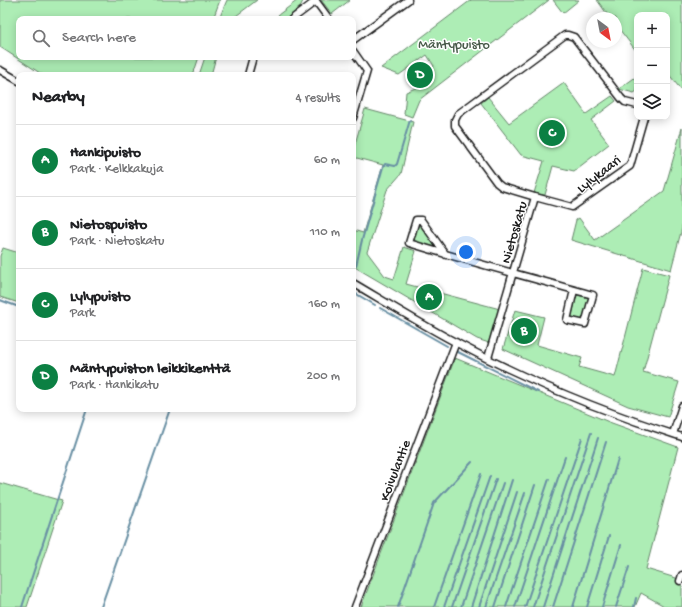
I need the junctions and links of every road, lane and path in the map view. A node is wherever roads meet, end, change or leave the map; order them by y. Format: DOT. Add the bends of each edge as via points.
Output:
graph roads {
  1 [pos="408,0"];
  2 [pos="315,1"];
  3 [pos="296,16"];
  4 [pos="327,16"];
  5 [pos="356,38"];
  6 [pos="356,55"];
  7 [pos="252,60"];
  8 [pos="0,70"];
  9 [pos="249,72"];
  10 [pos="16,79"];
  11 [pos="634,104"];
  12 [pos="356,108"];
  13 [pos="643,120"];
  14 [pos="535,197"];
  15 [pos="446,255"];
  16 [pos="513,274"];
  17 [pos="356,285"];
  18 [pos="574,290"];
  19 [pos="456,342"];
  20 [pos="488,358"];
  21 [pos="682,406"];
  22 [pos="673,434"];
  23 [pos="682,436"];
  24 [pos="355,607"];
  1 -- 5 [label="street"];
  2 -- 3 [label="street"];
  2 -- 4 [label="street"];
  6 -- 12 [label="street" via="367,71"];
  7 -- 9 [label="street"];
  8 -- 10 [label="street"];
  11 -- 14 [label="street, Nietoskatu" via="621,98 574,36 565,35 458,114 455,126 497,183 502,188"];
  13 -- 14 [label="street, Lylykaari" via="630,166 572,207"];
  14 -- 16 [label="street, Nietoskatu"];
  15 -- 15 [label="street" via="421,220 416,220 409,243"];
  15 -- 16 [label="street"];
  16 -- 18 [label="street"];
  16 -- 20 [label="street, Nietoskatu"];
  17 -- 19 [label="street"];
  18 -- 18 [label="street" via="567,320 585,324 594,295"];
  19 -- 20 [label="street"];
  19 -- 24 [label="street, Koivulantie"];
  20 -- 22 [label="street" via="567,394"];
  21 -- 22 [label="street"];
  22 -- 23 [label="street"];
}
